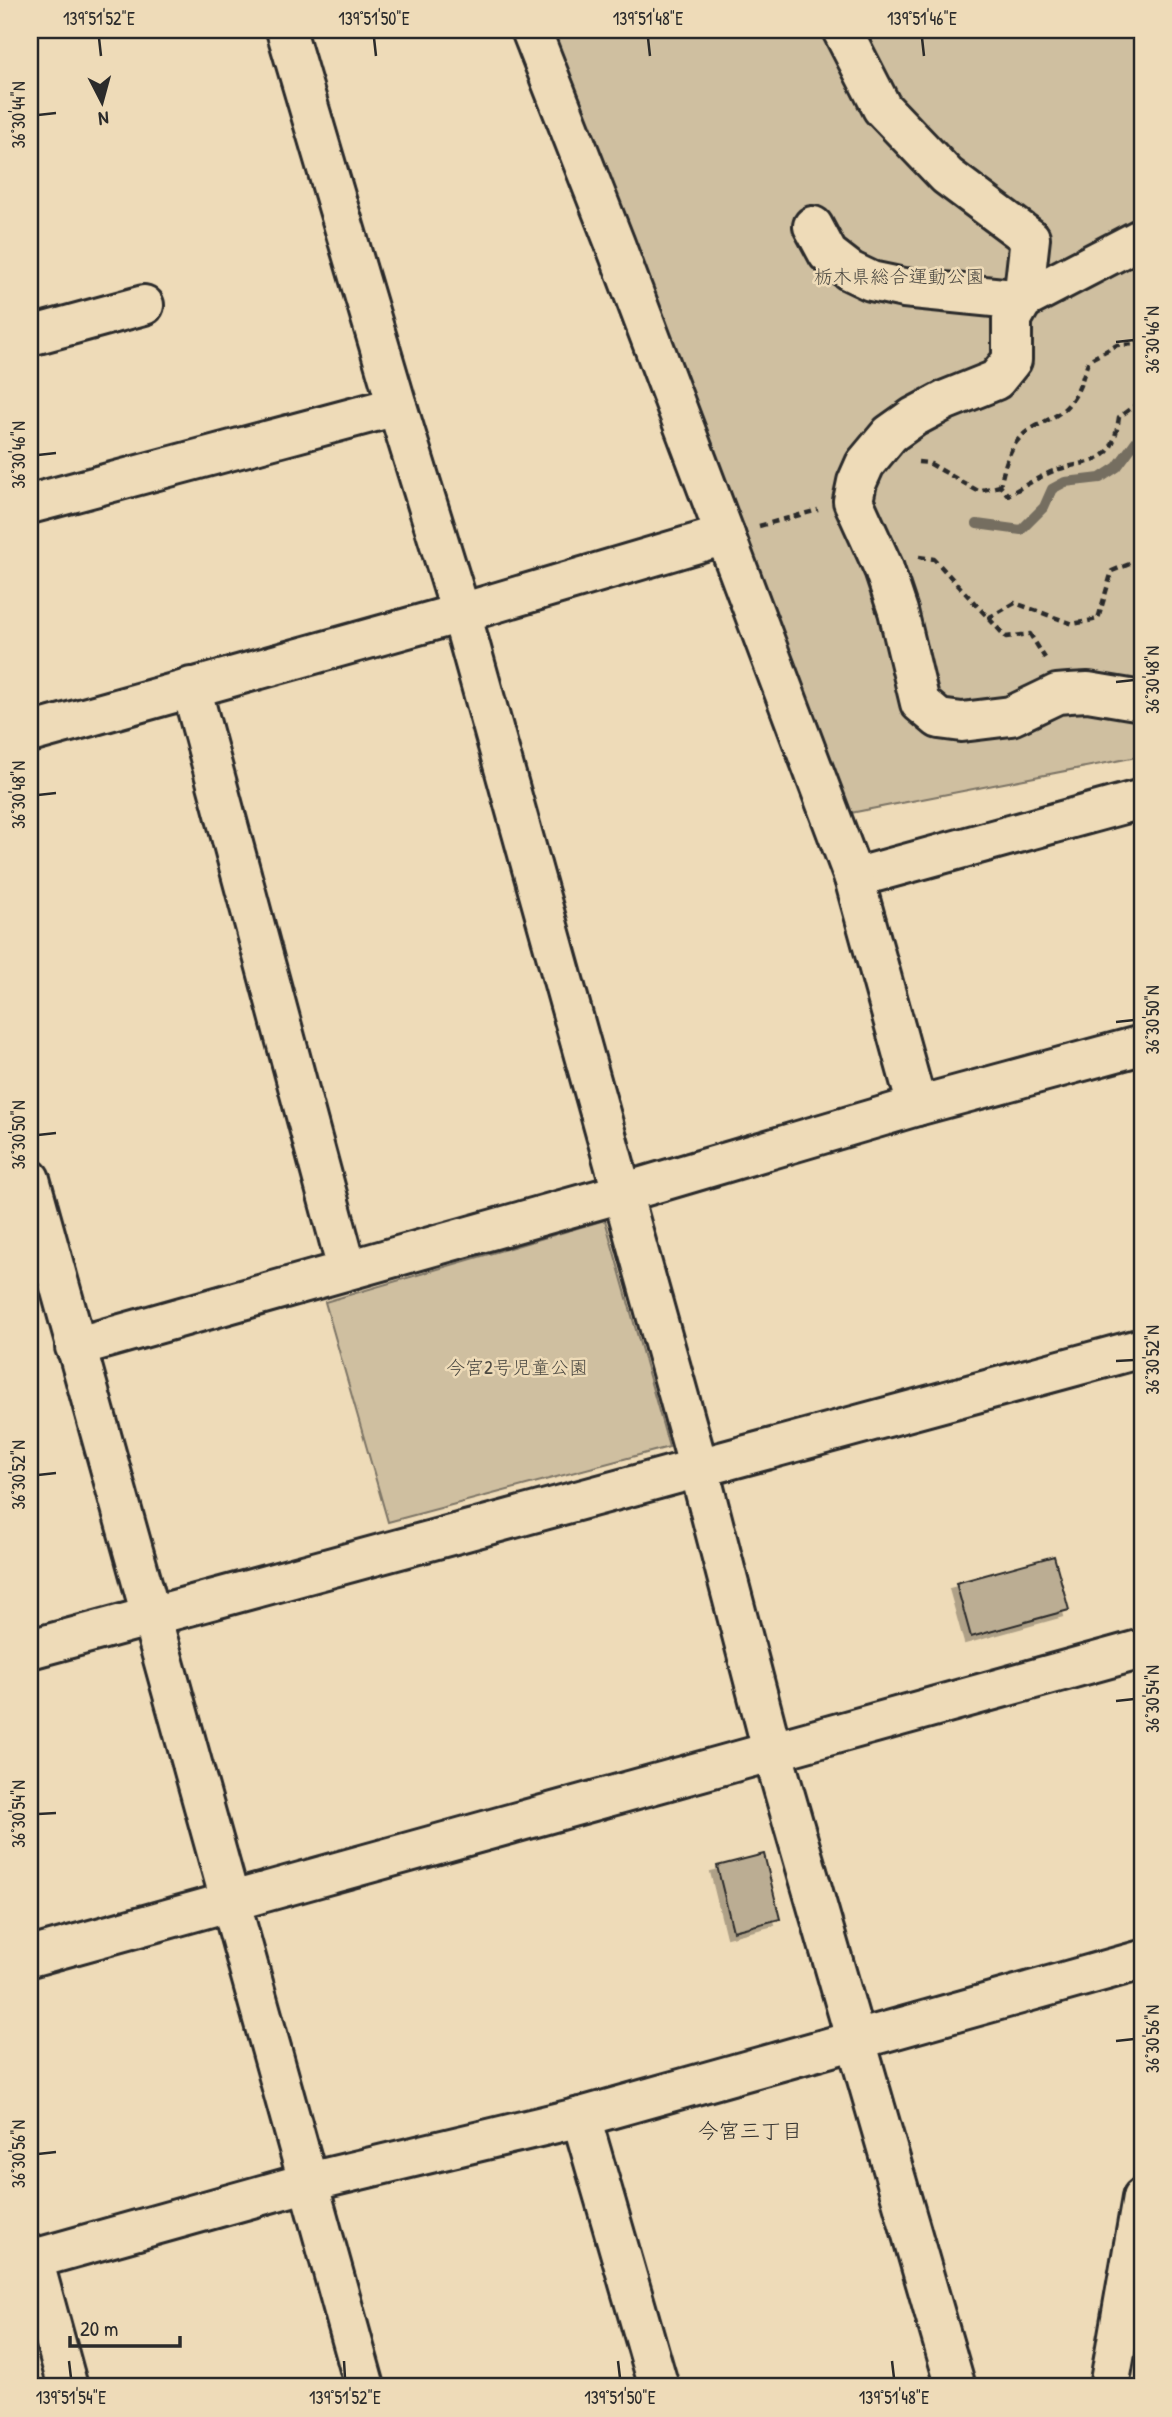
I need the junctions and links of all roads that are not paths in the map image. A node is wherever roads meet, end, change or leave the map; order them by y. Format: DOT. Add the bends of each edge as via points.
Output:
graph roads {
  1 [pos="286,30"];
  2 [pos="531,30"];
  3 [pos="842,30"];
  4 [pos="813,226"];
  5 [pos="1142,238"];
  6 [pos="1023,300"];
  7 [pos="144,305"];
  8 [pos="30,336"];
  9 [pos="397,406"];
  10 [pos="30,504"];
  11 [pos="724,535"];
  12 [pos="461,613"];
  13 [pos="191,687"];
  14 [pos="1142,701"];
  15 [pos="30,733"];
  16 [pos="1142,799"];
  17 [pos="854,878"];
  18 [pos="1142,1045"];
  19 [pos="917,1106"];
  20 [pos="30,1179"];
  21 [pos="622,1193"];
  22 [pos="347,1269"];
  23 [pos="75,1347"];
  24 [pos="1142,1348"];
  25 [pos="699,1469"];
  26 [pos="151,1616"];
  27 [pos="30,1649"];
  28 [pos="1142,1649"];
  29 [pos="772,1749"];
  30 [pos="230,1901"];
  31 [pos="30,1957"];
  32 [pos="1142,1960"];
  33 [pos="858,2039"];
  34 [pos="581,2117"];
  35 [pos="309,2182"];
  36 [pos="1142,2198"];
  37 [pos="32,2260"];
  38 [pos="68,2387"];
  39 [pos="365,2387"];
  40 [pos="659,2387"];
  41 [pos="956,2387"];
  42 [pos="1109,2387"];
  1 -- 9 [label="street"];
  2 -- 11 [label="street"];
  3 -- 6 [label="street" via="882,108 947,176 1030,238"];
  4 -- 6 [label="street" via="828,254 871,281"];
  5 -- 6 [label="street"];
  6 -- 14 [label="street" via="1012,319 1012,360 996,380 946,400 890,434 865,464 853,500 898,611 920,703 939,719 962,722 1011,716 1057,694 1088,692"];
  7 -- 8 [label="street"];
  9 -- 10 [label="street"];
  9 -- 12 [label="street"];
  11 -- 12 [label="street"];
  11 -- 17 [label="street"];
  12 -- 13 [label="street"];
  12 -- 21 [label="street"];
  13 -- 15 [label="street"];
  13 -- 22 [label="street"];
  16 -- 17 [label="street"];
  17 -- 19 [label="street"];
  18 -- 19 [label="street"];
  19 -- 21 [label="street"];
  20 -- 23 [label="street"];
  21 -- 22 [label="street"];
  21 -- 25 [label="street"];
  22 -- 23 [label="street"];
  23 -- 26 [label="street"];
  24 -- 25 [label="street"];
  25 -- 26 [label="street"];
  25 -- 29 [label="street"];
  26 -- 27 [label="street"];
  26 -- 30 [label="street"];
  28 -- 29 [label="street"];
  29 -- 30 [label="street"];
  29 -- 33 [label="street"];
  30 -- 31 [label="street"];
  30 -- 35 [label="street"];
  32 -- 33 [label="street"];
  33 -- 34 [label="street"];
  33 -- 41 [label="street"];
  34 -- 35 [label="street"];
  34 -- 40 [label="street"];
  35 -- 37 [label="street"];
  35 -- 39 [label="street"];
  36 -- 42 [label="street"];
  37 -- 38 [label="street"];
}
